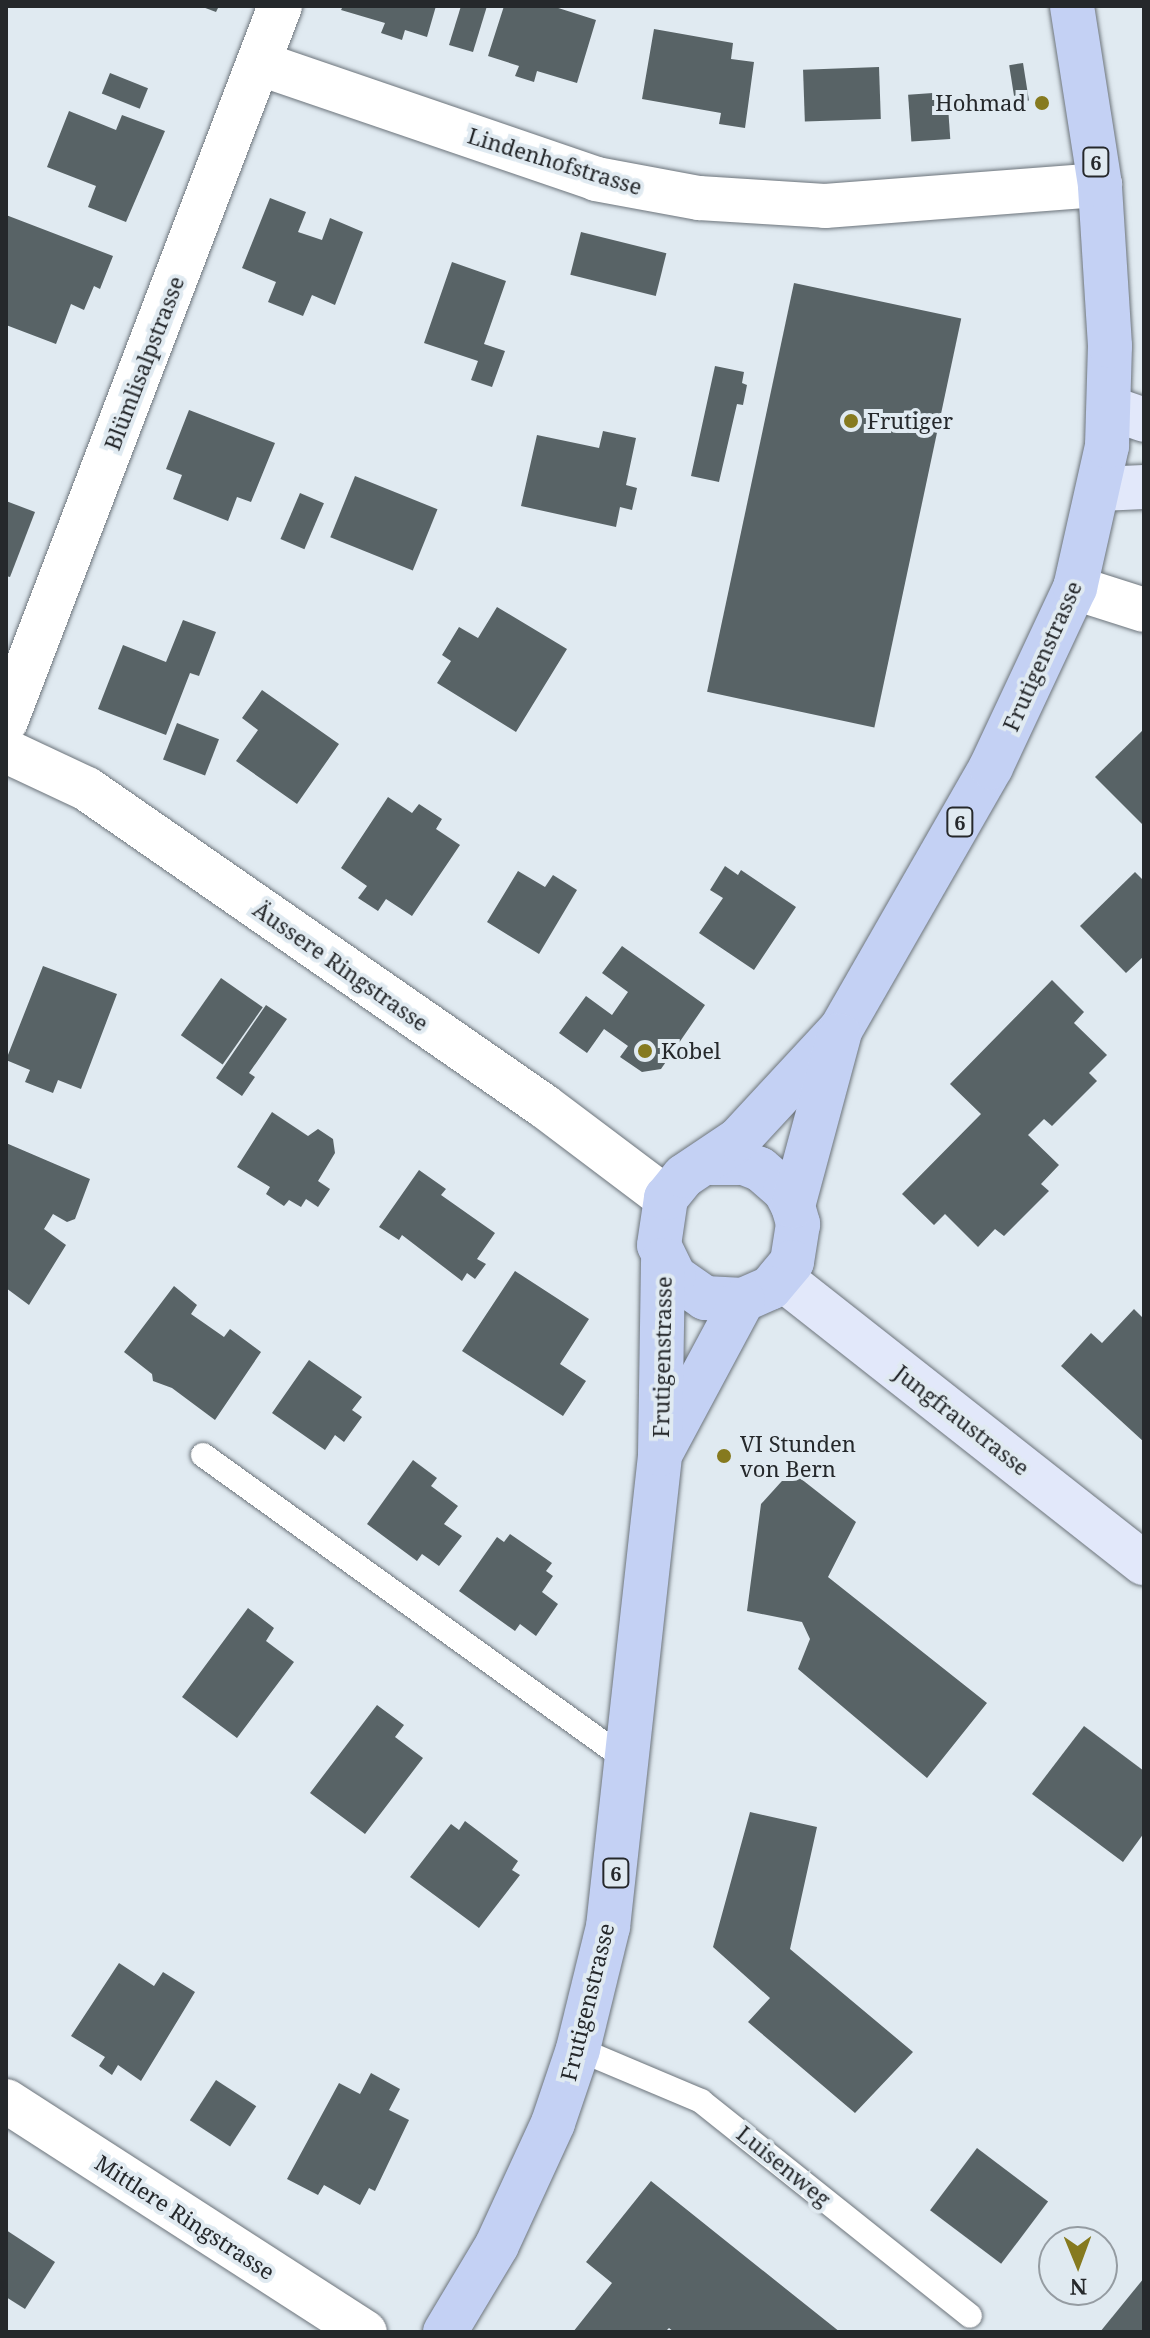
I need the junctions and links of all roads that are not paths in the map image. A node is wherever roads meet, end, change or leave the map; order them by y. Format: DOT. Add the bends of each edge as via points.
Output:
graph roads {
  1 [pos="280,6"];
  2 [pos="1072,6"];
  3 [pos="261,64"];
  4 [pos="1100,185"];
  5 [pos="1127,414"];
  6 [pos="1144,487"];
  7 [pos="1100,489"];
  8 [pos="1075,588"];
  9 [pos="1144,610"];
  10 [pos="6,721"];
  11 [pos="6,751"];
  12 [pos="841,1029"];
  13 [pos="710,1163"];
  14 [pos="666,1198"];
  15 [pos="793,1206"];
  16 [pos="663,1260"];
  17 [pos="780,1277"];
  18 [pos="743,1300"];
  19 [pos="660,1454"];
  20 [pos="203,1455"];
  21 [pos="1144,1563"];
  22 [pos="628,1761"];
  23 [pos="578,2049"];
  24 [pos="6,2101"];
  25 [pos="970,2316"];
  26 [pos="365,2332"];
  27 [pos="445,2332"];
  1 -- 3 [label="street, Blümlisalpstrasse"];
  2 -- 4 [label="main road, Frutigenstrasse / 6"];
  3 -- 4 [label="street, Lindenhofstrasse" via="596,179 699,198 825,206"];
  3 -- 10 [label="street, Blümlisalpstrasse"];
  4 -- 5 [label="main road, Frutigenstrasse / 6" via="1110,320"];
  5 -- 7 [label="main road, Frutigenstrasse / 6"];
  6 -- 7 [label="street"];
  7 -- 8 [label="main road, Frutigenstrasse / 6"];
  8 -- 9 [label="street"];
  8 -- 12 [label="main road, Frutigenstrasse / 6" via="991,767"];
  11 -- 14 [label="street, Äussere Ringstrasse" via="87,789 544,1106"];
  12 -- 13 [label="main road, Frutigenstrasse / 6"];
  12 -- 15 [label="main road, Frutigenstrasse / 6"];
  13 -- 14 [label="main road" via="684,1176"];
  13 -- 15 [label="main road" via="744,1163 760,1169 785,1191"];
  14 -- 16 [label="main road" via="657,1229"];
  15 -- 17 [label="main road" via="797,1243"];
  16 -- 18 [label="main road" via="688,1289 705,1298"];
  16 -- 19 [label="main road, Frutigenstrasse / 6"];
  17 -- 18 [label="main road"];
  17 -- 21 [label="street, Jungfraustrasse"];
  18 -- 19 [label="main road, Frutigenstrasse / 6"];
  19 -- 22 [label="main road, Frutigenstrasse / 6"];
  20 -- 22 [label="lane"];
  22 -- 23 [label="main road, Frutigenstrasse / 6" via="608,1927"];
  23 -- 25 [label="lane, Luisenweg" via="701,2101"];
  23 -- 27 [label="main road, Frutigenstrasse / 6" via="527,2184"];
  24 -- 26 [label="street, Mittlere Ringstrasse"];
}
